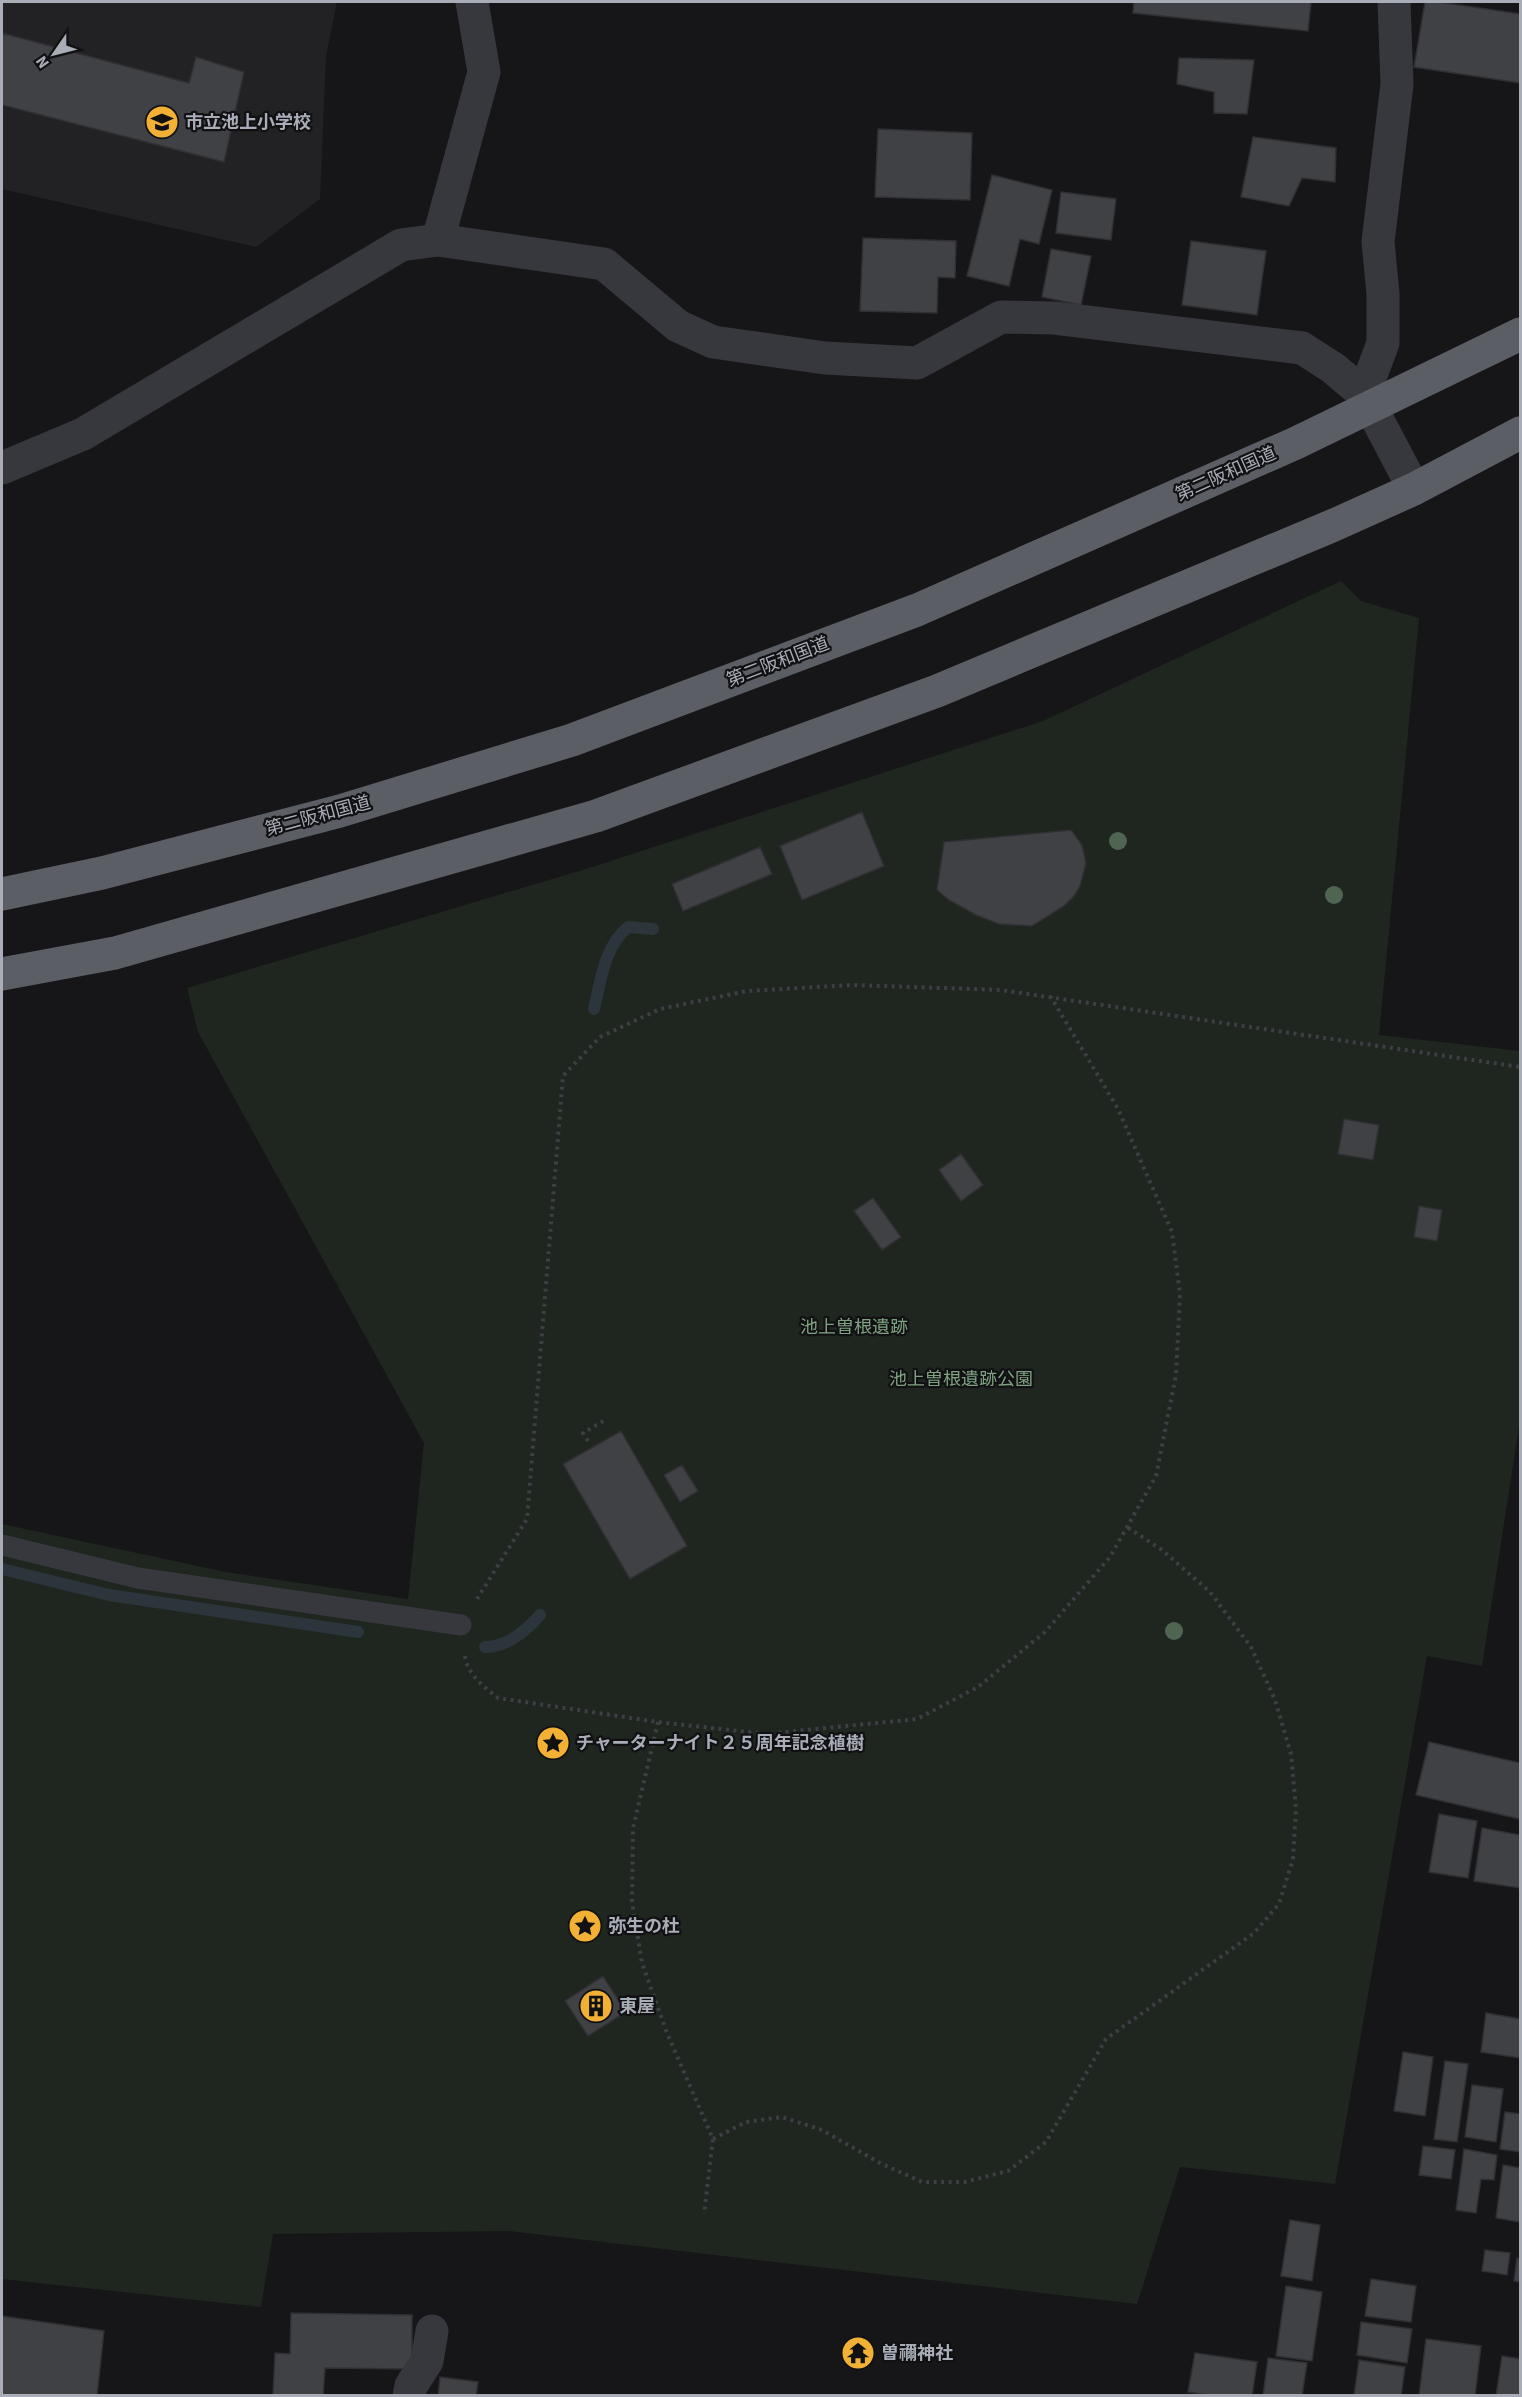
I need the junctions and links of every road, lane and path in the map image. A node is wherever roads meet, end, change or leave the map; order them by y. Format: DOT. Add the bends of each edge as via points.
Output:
graph roads {
  1 [pos="472,2"];
  2 [pos="1395,2"];
  3 [pos="438,240"];
  4 [pos="1521,334"];
  5 [pos="1368,401"];
  6 [pos="1521,433"];
  7 [pos="2,468"];
  8 [pos="1414,489"];
  9 [pos="2,894"];
  10 [pos="2,974"];
  11 [pos="1051,997"];
  12 [pos="1521,1067"];
  13 [pos="605,1420"];
  14 [pos="588,1442"];
  15 [pos="1127,1527"];
  16 [pos="2,1545"];
  17 [pos="461,1625"];
  18 [pos="658,1722"];
  19 [pos="713,2139"];
  20 [pos="704,2214"];
  21 [pos="432,2331"];
  22 [pos="409,2396"];
  1 -- 3 [label="street" via="484,72"];
  2 -- 5 [label="street" via="1397,84 1378,242 1383,343"];
  3 -- 5 [label="street" via="604,264 678,326 713,342 825,358 917,363 1001,317 1054,318 1302,348 1333,368"];
  3 -- 7 [label="street" via="401,245 83,434"];
  4 -- 5 [label="highway, 第二阪和国道"];
  5 -- 8 [label="street"];
  5 -- 9 [label="highway, 第二阪和国道" via="917,610 572,740 340,811 102,873"];
  6 -- 8 [label="highway"];
  8 -- 10 [label="highway" via="937,691 596,816 115,953"];
  11 -- 12 [label="path"];
  11 -- 15 [label="path" via="1118,1109 1172,1232 1180,1294 1176,1375 1156,1476"];
  11 -- 17 [label="path" via="1001,990 852,985 747,991 660,1009 600,1037 563,1076 527,1519"];
  13 -- 14 [label="path" via="583,1433"];
  15 -- 18 [label="path" via="1110,1557 1045,1632 978,1687 917,1719 766,1734"];
  15 -- 19 [label="path" via="1162,1550 1210,1592 1251,1647 1275,1700 1292,1754 1296,1808 1293,1859 1279,1904 1254,1933 1106,2039 1046,2142 1008,2171 965,2182 922,2182 822,2130 782,2117 746,2122"];
  16 -- 17 [label="lane" via="138,1578"];
  17 -- 18 [label="path" via="465,1662 480,1684 498,1698"];
  18 -- 19 [label="path" via="633,1828 632,1902 642,1963 667,2033"];
  19 -- 20 [label="path"];
  21 -- 22 [label="street" via="427,2361"];
}
